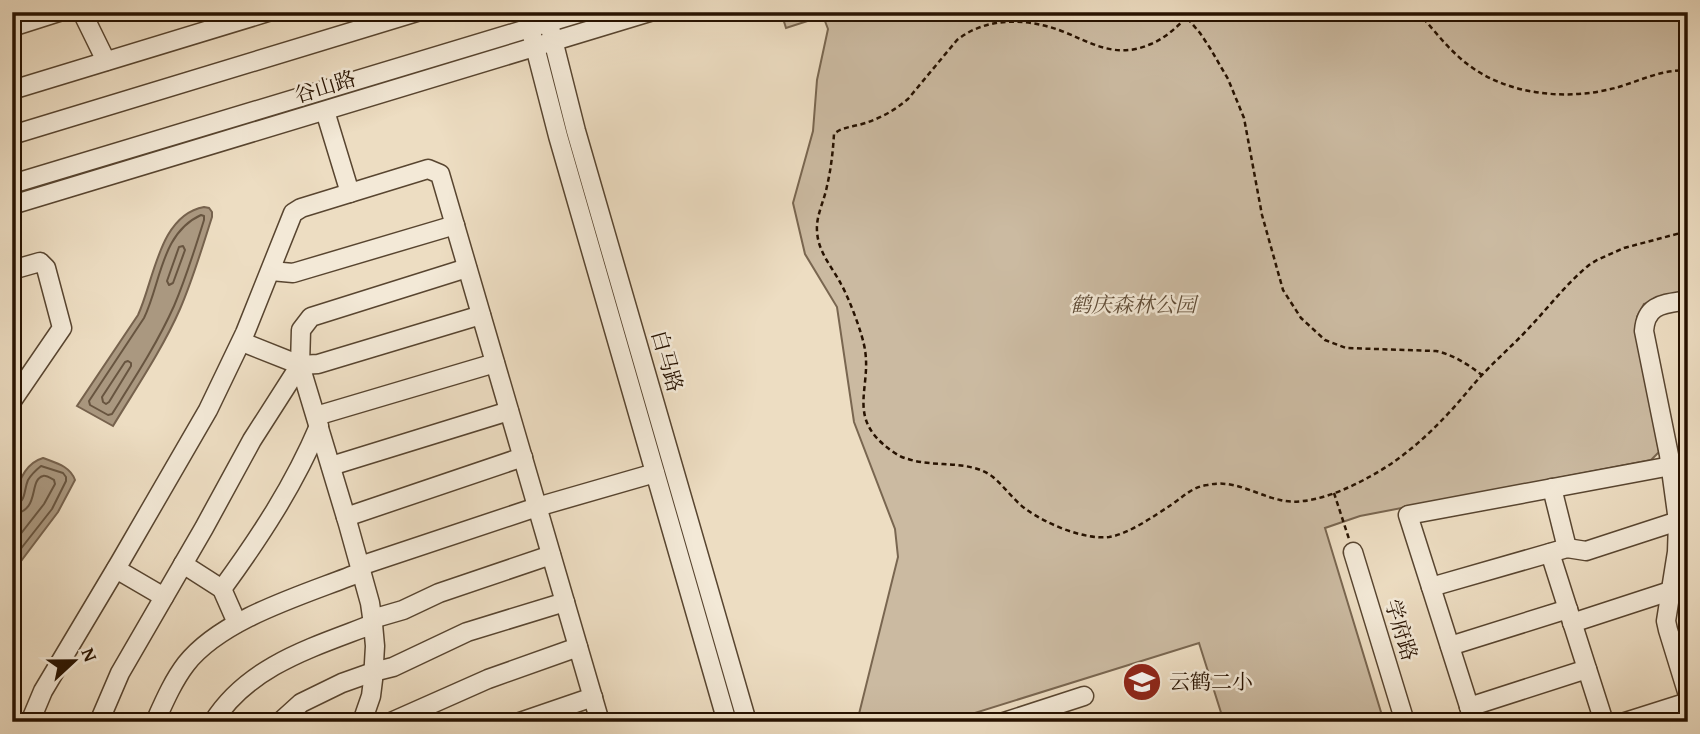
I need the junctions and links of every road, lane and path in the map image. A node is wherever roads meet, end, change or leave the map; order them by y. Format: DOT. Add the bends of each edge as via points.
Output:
graph roads {
  1 [pos="58,12"];
  2 [pos="268,12"];
  3 [pos="417,12"];
  4 [pos="583,12"];
  5 [pos="650,12"];
  6 [pos="1182,12"];
  7 [pos="1193,12"];
  8 [pos="1418,12"];
  9 [pos="90,15"];
  10 [pos="547,18"];
  11 [pos="1187,18"];
  12 [pos="528,20"];
  13 [pos="12,27"];
  14 [pos="554,42"];
  15 [pos="535,47"];
  16 [pos="106,61"];
  17 [pos="1688,71"];
  18 [pos="12,90"];
  19 [pos="325,110"];
  20 [pos="12,135"];
  21 [pos="12,184"];
  22 [pos="350,193"];
  23 [pos="12,205"];
  24 [pos="455,225"];
  25 [pos="1688,231"];
  26 [pos="467,268"];
  27 [pos="12,270"];
  28 [pos="271,271"];
  29 [pos="1688,300"];
  30 [pos="481,315"];
  31 [pos="242,342"];
  32 [pos="495,363"];
  33 [pos="300,365"];
  34 [pos="1482,375"];
  35 [pos="12,401"];
  36 [pos="509,411"];
  37 [pos="317,421"];
  38 [pos="523,457"];
  39 [pos="331,466"];
  40 [pos="1671,466"];
  41 [pos="655,473"];
  42 [pos="1552,488"];
  43 [pos="1334,493"];
  44 [pos="537,507"];
  45 [pos="346,517"];
  46 [pos="1678,521"];
  47 [pos="1558,551"];
  48 [pos="1353,552"];
  49 [pos="551,555"];
  50 [pos="183,564"];
  51 [pos="116,569"];
  52 [pos="361,569"];
  53 [pos="1431,587"];
  54 [pos="222,589"];
  55 [pos="1670,591"];
  56 [pos="164,597"];
  57 [pos="565,602"];
  58 [pos="1570,616"];
  59 [pos="373,622"];
  60 [pos="237,623"];
  61 [pos="578,646"];
  62 [pos="1450,646"];
  63 [pos="1587,669"];
  64 [pos="373,672"];
  65 [pos="1688,695"];
  66 [pos="1084,696"];
  67 [pos="593,697"];
  68 [pos="1688,702"];
  69 [pos="1471,715"];
  70 [pos="1631,721"];
  71 [pos="30,722"];
  72 [pos="99,722"];
  73 [pos="155,722"];
  74 [pos="213,722"];
  75 [pos="280,722"];
  76 [pos="362,722"];
  77 [pos="391,722"];
  78 [pos="520,722"];
  79 [pos="600,722"];
  80 [pos="727,722"];
  81 [pos="747,722"];
  82 [pos="1004,722"];
  83 [pos="1405,722"];
  84 [pos="1604,722"];
  1 -- 13 [label="street"];
  2 -- 16 [label="street"];
  3 -- 20 [label="street"];
  4 -- 10 [label="street, 谷山路"];
  5 -- 14 [label="street, 谷山路"];
  6 -- 11 [label="path"];
  7 -- 11 [label="path"];
  8 -- 17 [label="path" via="1466,64 1485,77 1524,90 1582,94"];
  9 -- 16 [label="street"];
  10 -- 12 [label="street, 谷山路"];
  10 -- 14 [label="street, 白马路"];
  11 -- 34 [label="path" via="1228,79 1244,118 1262,215 1283,290 1301,318 1335,345 1436,351 1461,360"];
  11 -- 43 [label="path" via="1152,44 1118,50 1036,24 999,21 982,25 957,40 899,107 834,134 817,235 865,348 864,414 883,444 906,459 977,468 995,478 1025,509 1091,537 1127,532 1204,485 1238,485 1287,502"];
  12 -- 15 [label="street, 白马路"];
  12 -- 21 [label="street, 谷山路"];
  14 -- 15 [label="street, 谷山路"];
  14 -- 81 [label="street, 白马路"];
  15 -- 19 [label="street, 谷山路"];
  15 -- 41 [label="street, 白马路"];
  16 -- 18 [label="street"];
  19 -- 22 [label="street"];
  19 -- 23 [label="street, 谷山路"];
  22 -- 24 [label="street" via="428,169 440,174"];
  22 -- 28 [label="street" via="293,213"];
  24 -- 26 [label="street"];
  24 -- 28 [label="street" via="293,273"];
  25 -- 34 [label="path" via="1633,245 1589,265"];
  26 -- 30 [label="street"];
  26 -- 33 [label="street" via="311,317 301,330"];
  27 -- 35 [label="street" via="40,262 46,268 62,328"];
  28 -- 31 [label="street"];
  29 -- 40 [label="street" via="1651,310 1644,331"];
  30 -- 32 [label="street"];
  30 -- 33 [label="street" via="318,364"];
  31 -- 33 [label="street"];
  31 -- 51 [label="street"];
  32 -- 36 [label="street"];
  32 -- 37 [label="street"];
  33 -- 37 [label="street"];
  33 -- 50 [label="street"];
  34 -- 43 [label="path" via="1415,445 1379,471"];
  36 -- 38 [label="street"];
  36 -- 39 [label="street"];
  37 -- 39 [label="street"];
  37 -- 54 [label="street" via="309,450 283,500"];
  38 -- 44 [label="street"];
  38 -- 45 [label="street"];
  39 -- 45 [label="street"];
  40 -- 42 [label="street"];
  40 -- 46 [label="street"];
  41 -- 44 [label="street"];
  41 -- 80 [label="street, 白马路"];
  42 -- 47 [label="street"];
  42 -- 53 [label="street" via="1408,515"];
  43 -- 48 [label="path"];
  44 -- 49 [label="street"];
  44 -- 52 [label="street"];
  45 -- 52 [label="street"];
  46 -- 47 [label="street" via="1586,551"];
  46 -- 55 [label="street"];
  47 -- 53 [label="street"];
  47 -- 58 [label="street"];
  48 -- 83 [label="street, 学府路"];
  49 -- 57 [label="street"];
  49 -- 59 [label="street" via="439,593"];
  50 -- 54 [label="street"];
  50 -- 56 [label="street"];
  51 -- 56 [label="street"];
  51 -- 71 [label="street" via="43,691"];
  52 -- 59 [label="street"];
  52 -- 60 [label="street"];
  53 -- 62 [label="street"];
  54 -- 60 [label="street"];
  55 -- 58 [label="street"];
  55 -- 65 [label="street" via="1666,621"];
  56 -- 72 [label="street" via="120,673"];
  57 -- 61 [label="street"];
  57 -- 64 [label="street" via="467,632"];
  58 -- 62 [label="street"];
  58 -- 63 [label="street"];
  59 -- 64 [label="street"];
  59 -- 74 [label="street" via="268,668 241,689"];
  60 -- 73 [label="street" via="207,643 186,665"];
  61 -- 67 [label="street"];
  61 -- 77 [label="street"];
  62 -- 69 [label="street"];
  63 -- 69 [label="street"];
  63 -- 84 [label="street"];
  64 -- 75 [label="street" via="321,692"];
  64 -- 76 [label="street"];
  66 -- 82 [label="street"];
  67 -- 78 [label="street"];
  67 -- 79 [label="street"];
  68 -- 70 [label="street"];
}
